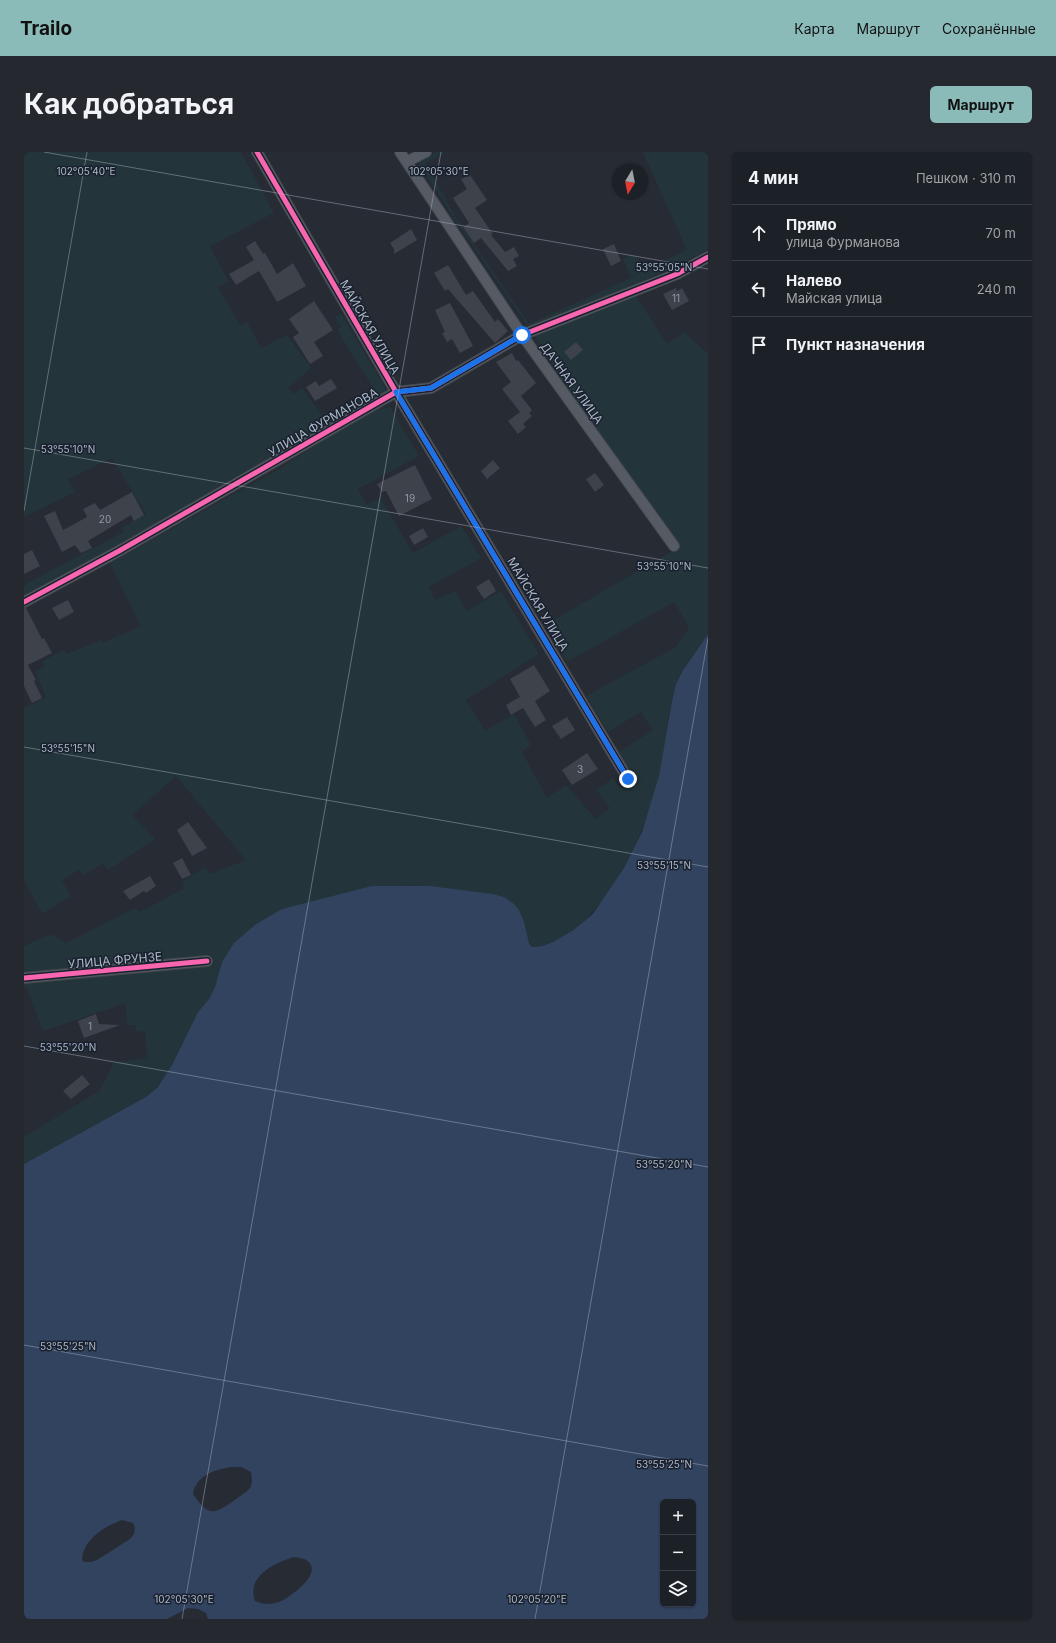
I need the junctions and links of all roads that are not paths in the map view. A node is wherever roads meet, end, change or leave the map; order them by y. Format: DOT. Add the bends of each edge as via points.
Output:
graph roads {
  1 [pos="257,152"];
  2 [pos="400,152"];
  3 [pos="426,152"];
  4 [pos="408,161"];
  5 [pos="708,257"];
  6 [pos="522,335"];
  7 [pos="396,392"];
  8 [pos="674,546"];
  9 [pos="24,602"];
  10 [pos="628,779"];
  11 [pos="207,961"];
  12 [pos="24,978"];
  1 -- 7 [label="street, МАЙСКАЯ УЛИЦА"];
  2 -- 4 [label="street, ДАЧНАЯ УЛИЦА"];
  3 -- 4 [label="street"];
  4 -- 6 [label="street, ДАЧНАЯ УЛИЦА"];
  5 -- 6 [label="street, УЛИЦА ФУРМАНОВА" via="677,274"];
  6 -- 7 [label="street, УЛИЦА ФУРМАНОВА" via="431,388"];
  6 -- 8 [label="street, ДАЧНАЯ УЛИЦА"];
  7 -- 9 [label="street, УЛИЦА ФУРМАНОВА" via="119,551"];
  7 -- 10 [label="street, МАЙСКАЯ УЛИЦА"];
  11 -- 12 [label="street, УЛИЦА ФРУНЗЕ"];
}
